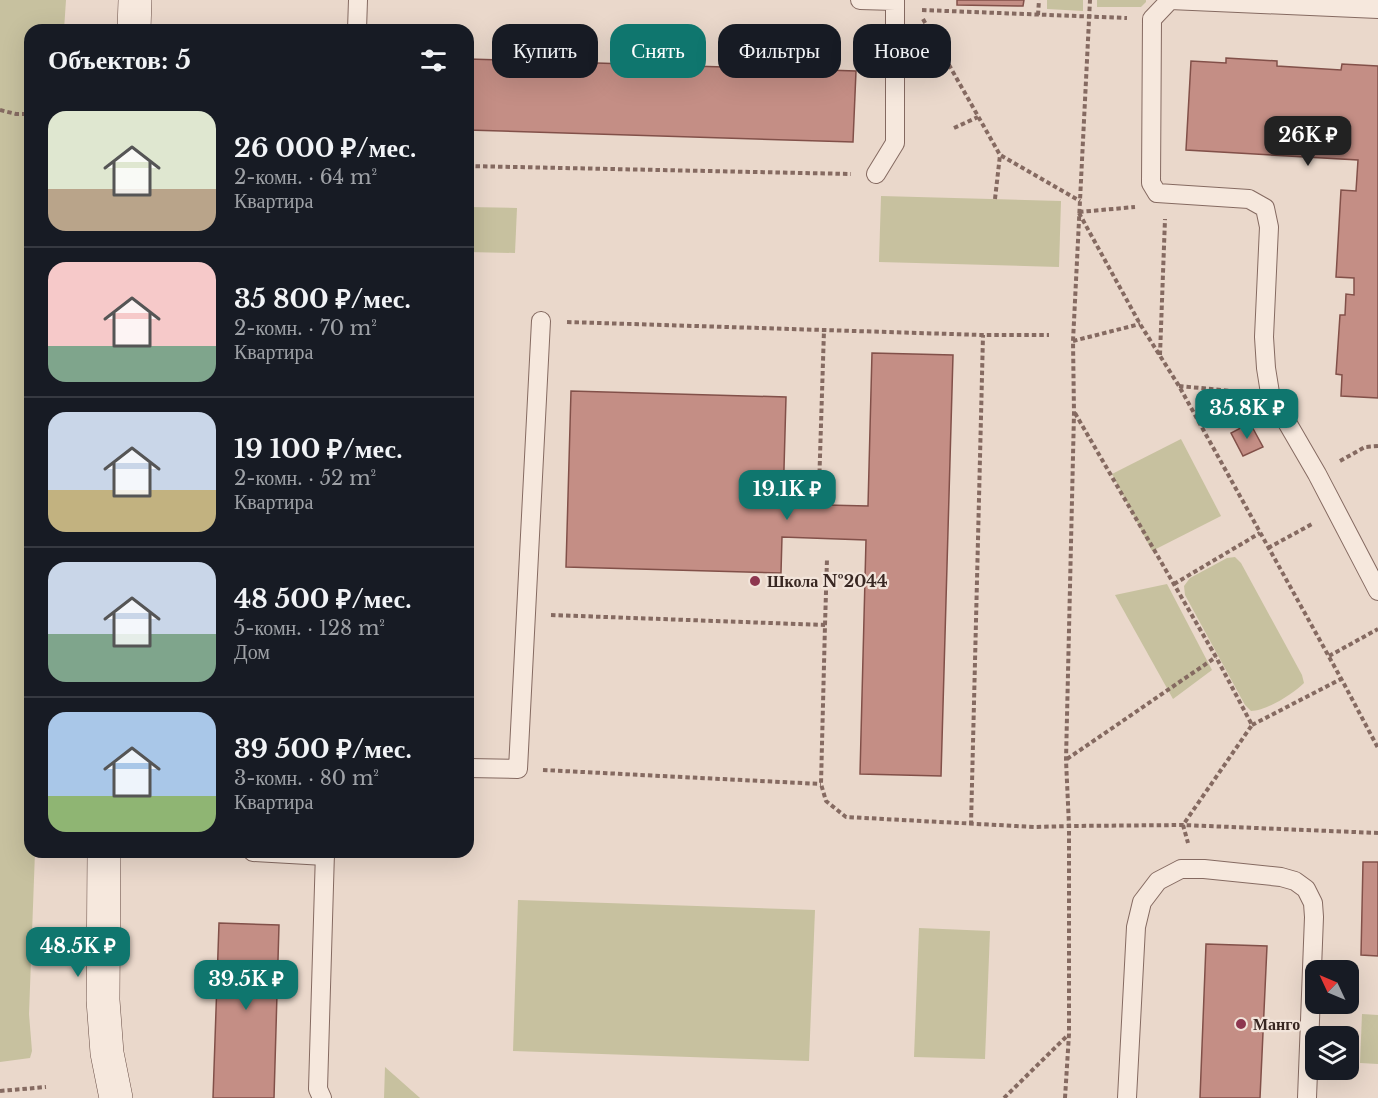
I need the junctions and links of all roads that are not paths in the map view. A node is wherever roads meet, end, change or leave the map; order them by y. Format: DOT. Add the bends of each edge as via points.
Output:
graph roads {
  1 [pos="135,0"];
  2 [pos="358,0"];
  3 [pos="860,0"];
  4 [pos="895,1"];
  5 [pos="1378,9"];
  6 [pos="134,24"];
  7 [pos="357,24"];
  8 [pos="876,174"];
  9 [pos="541,321"];
  10 [pos="1378,591"];
  11 [pos="474,768"];
  12 [pos="104,858"];
  13 [pos="325,858"];
  14 [pos="117,1098"];
  15 [pos="322,1098"];
  16 [pos="1127,1098"];
  17 [pos="1307,1098"];
  1 -- 6 [label="street"];
  2 -- 7 [label="lane"];
  3 -- 4 [label="lane"];
  4 -- 8 [label="lane" via="895,143"];
  5 -- 10 [label="lane" via="1170,0 1152,19 1151,183 1162,193 1249,198 1265,208 1269,227 1264,337 1270,393"];
  9 -- 11 [label="lane" via="518,769"];
  12 -- 14 [label="street" via="103,1000 107,1053"];
  13 -- 15 [label="lane" via="318,1089"];
  16 -- 17 [label="lane" via="1136,927 1142,902 1158,880 1180,869 1281,877 1306,889 1313,903 1314,918"];
}
